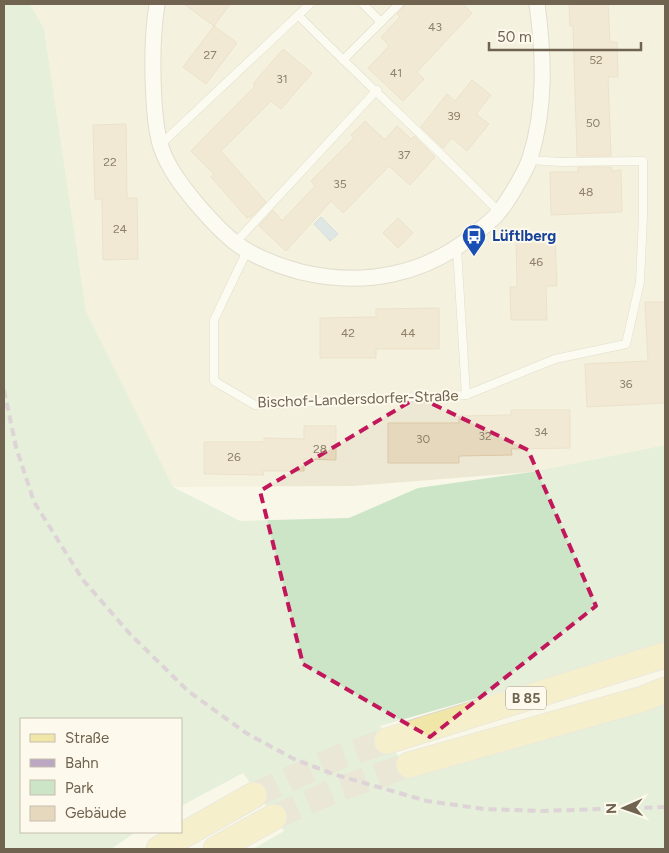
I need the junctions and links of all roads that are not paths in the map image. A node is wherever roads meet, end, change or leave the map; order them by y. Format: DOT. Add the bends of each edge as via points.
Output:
graph roads {
  1 [pos="157,4"];
  2 [pos="310,4"];
  3 [pos="363,4"];
  4 [pos="399,4"];
  5 [pos="537,4"];
  6 [pos="298,15"];
  7 [pos="381,22"];
  8 [pos="343,60"];
  9 [pos="377,90"];
  10 [pos="160,145"];
  11 [pos="530,160"];
  12 [pos="499,212"];
  13 [pos="241,247"];
  14 [pos="457,249"];
  15 [pos="466,395"];
  16 [pos="665,655"];
  17 [pos="658,695"];
  18 [pos="387,741"];
  19 [pos="409,765"];
  20 [pos="254,795"];
  21 [pos="274,817"];
  22 [pos="159,849"];
  23 [pos="216,849"];
  1 -- 10 [label="street" via="153,83"];
  2 -- 6 [label="lane"];
  3 -- 7 [label="lane"];
  4 -- 7 [label="lane"];
  5 -- 11 [label="street" via="543,72 542,102"];
  6 -- 8 [label="lane"];
  6 -- 10 [label="lane"];
  7 -- 8 [label="lane"];
  8 -- 9 [label="lane"];
  9 -- 12 [label="lane"];
  9 -- 13 [label="lane, Bischof-Landersdorfer-Straße"];
  10 -- 13 [label="street" via="186,191"];
  11 -- 12 [label="street"];
  11 -- 15 [label="lane, Bischof-Landersdorfer-Straße" via="643,161 640,282 626,344 555,359"];
  12 -- 14 [label="street"];
  13 -- 14 [label="street" via="280,266 333,278 365,279 421,266"];
  13 -- 15 [label="lane, Bischof-Landersdorfer-Straße" via="214,320 214,381 255,405"];
  14 -- 15 [label="lane, Bischof-Landersdorfer-Straße"];
  16 -- 18 [label="main road, B 85"];
  17 -- 19 [label="main road, B 85"];
  20 -- 22 [label="main road"];
  21 -- 23 [label="main road"];
}
